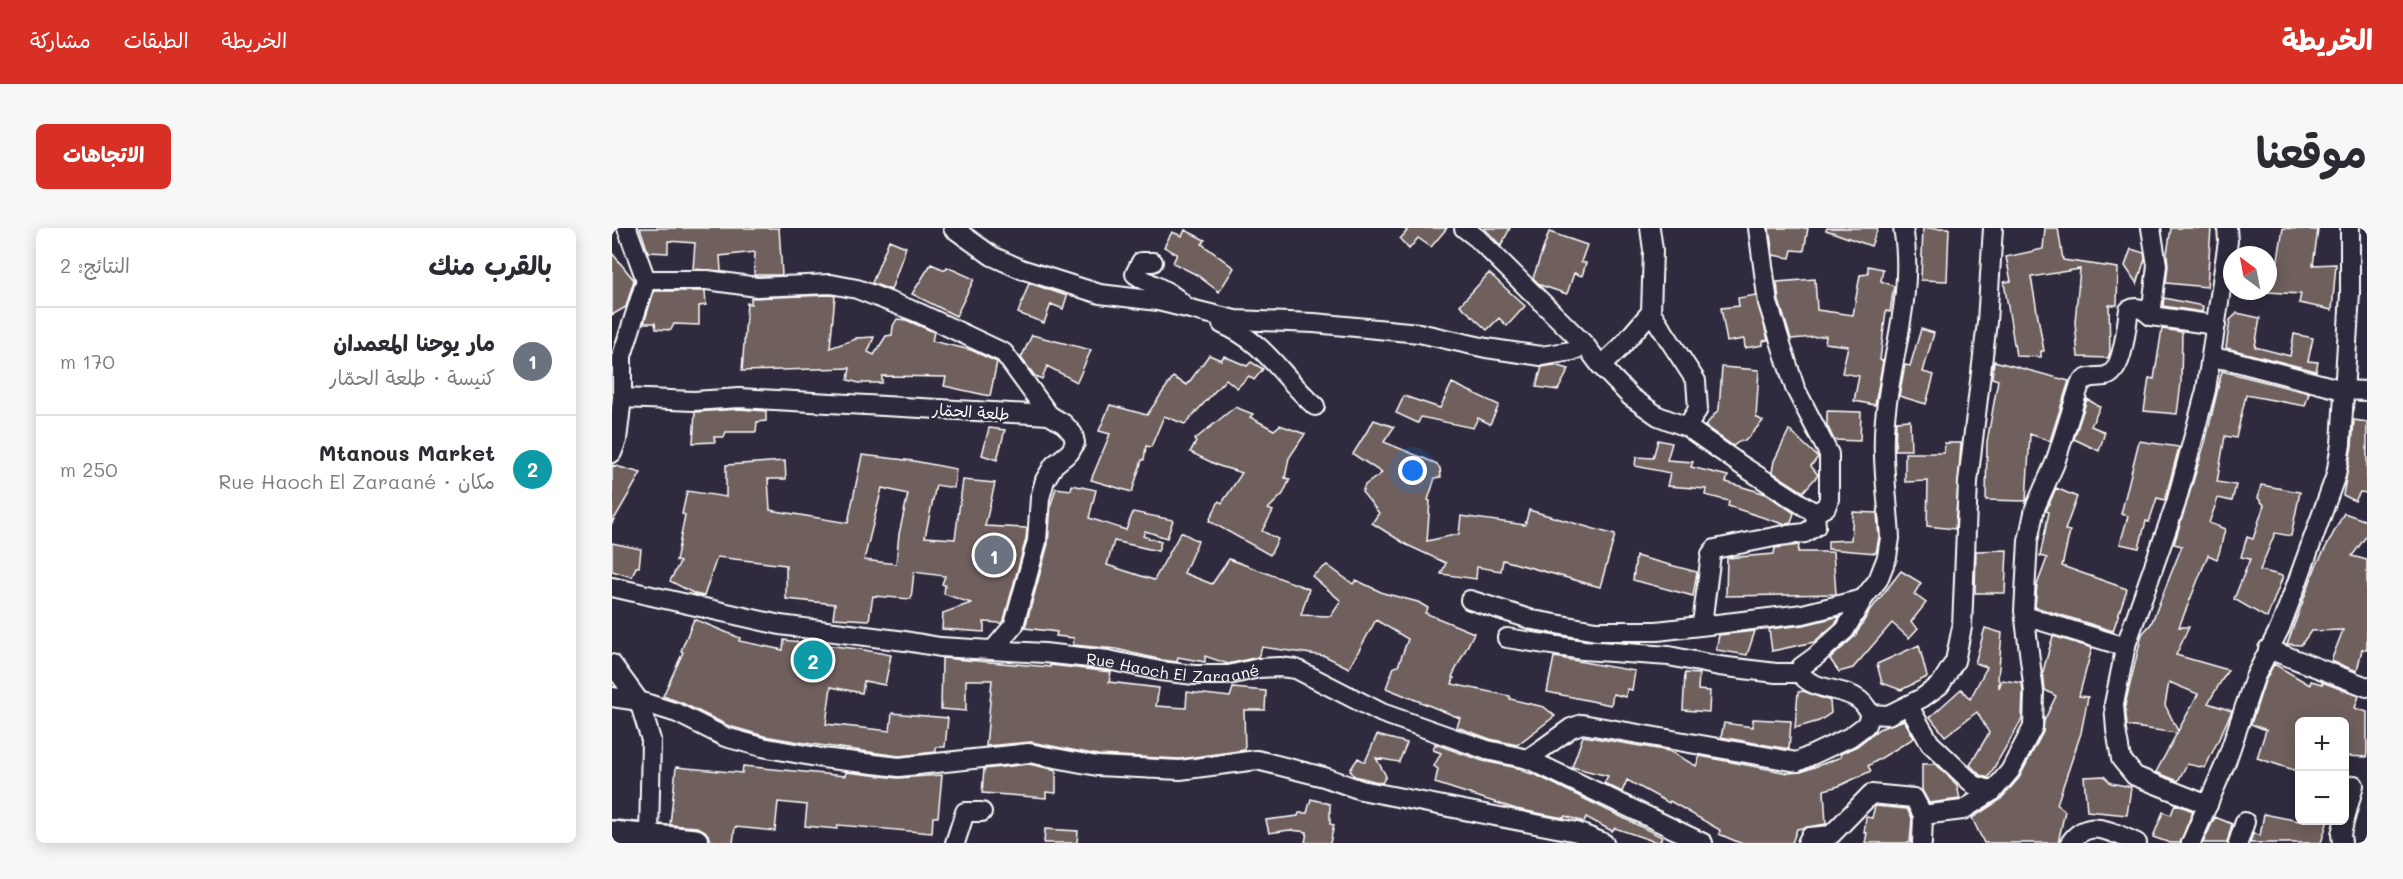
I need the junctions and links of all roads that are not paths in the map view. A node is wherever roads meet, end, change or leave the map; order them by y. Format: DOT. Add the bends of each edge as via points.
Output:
graph roads {
  1 [pos="627,228"];
  2 [pos="953,228"];
  3 [pos="1650,228"];
  4 [pos="1758,228"];
  5 [pos="1903,228"];
  6 [pos="1993,228"];
  7 [pos="2151,228"];
  8 [pos="2227,228"];
  9 [pos="2350,228"];
  10 [pos="1475,231"];
  11 [pos="1153,262"];
  12 [pos="646,280"];
  13 [pos="1187,308"];
  14 [pos="1651,312"];
  15 [pos="1212,314"];
  16 [pos="2151,316"];
  17 [pos="2216,325"];
  18 [pos="1585,345"];
  19 [pos="2211,358"];
  20 [pos="1601,366"];
  21 [pos="2343,390"];
  22 [pos="2367,391"];
  23 [pos="622,398"];
  24 [pos="1315,406"];
  25 [pos="1049,415"];
  26 [pos="1687,427"];
  27 [pos="612,453"];
  28 [pos="1815,513"];
  29 [pos="612,587"];
  30 [pos="1863,599"];
  31 [pos="1470,600"];
  32 [pos="2025,616"];
  33 [pos="1702,624"];
  34 [pos="1507,638"];
  35 [pos="2126,647"];
  36 [pos="2268,649"];
  37 [pos="993,650"];
  38 [pos="612,664"];
  39 [pos="1800,673"];
  40 [pos="2367,687"];
  41 [pos="612,697"];
  42 [pos="639,700"];
  43 [pos="1908,705"];
  44 [pos="1870,714"];
  45 [pos="1528,759"];
  46 [pos="2355,784"];
  47 [pos="1993,791"];
  48 [pos="2208,805"];
  49 [pos="982,812"];
  50 [pos="1923,815"];
  51 [pos="2245,822"];
  52 [pos="612,835"];
  53 [pos="649,838"];
  54 [pos="695,843"];
  55 [pos="955,843"];
  56 [pos="1604,843"];
  57 [pos="1703,843"];
  58 [pos="1807,843"];
  59 [pos="1922,843"];
  60 [pos="2070,843"];
  61 [pos="2137,843"];
  62 [pos="2191,843"];
  63 [pos="2238,843"];
  64 [pos="2342,843"];
  1 -- 12 [label="street"];
  2 -- 13 [label="street" via="992,256 1022,269 1100,294"];
  3 -- 14 [label="street"];
  4 -- 28 [label="street" via="1768,303 1795,388 1829,454 1829,499 1826,507"];
  5 -- 30 [label="street" via="1907,284 1884,421 1890,538 1878,580"];
  6 -- 43 [label="street" via="1987,322 1968,482 1962,627 1954,661 1940,685"];
  7 -- 16 [label="street" via="2157,265"];
  8 -- 17 [label="street"];
  9 -- 21 [label="street"];
  10 -- 18 [label="street"];
  11 -- 13 [label="street" via="1141,262 1135,274 1171,292"];
  12 -- 23 [label="street" via="622,356"];
  12 -- 25 [label="street" via="707,280 757,287 831,284 857,289 1004,353"];
  13 -- 15 [label="street"];
  14 -- 20 [label="street"];
  14 -- 26 [label="street" via="1696,381 1698,410"];
  15 -- 18 [label="street" via="1235,320 1419,333 1541,356"];
  15 -- 24 [label="street" via="1217,322 1239,331 1263,349"];
  16 -- 17 [label="street"];
  16 -- 32 [label="street" via="2140,308 2129,310 2115,371 2086,378 2080,384 2055,463 2035,508 2028,541"];
  17 -- 19 [label="street"];
  18 -- 20 [label="street"];
  19 -- 21 [label="street"];
  19 -- 35 [label="street" via="2176,503"];
  20 -- 26 [label="street" via="1631,397 1658,416"];
  21 -- 22 [label="street"];
  21 -- 36 [label="street" via="2336,475 2280,628"];
  23 -- 25 [label="street, طلعة الحمّار" via="739,398"];
  23 -- 27 [label="street"];
  25 -- 37 [label="street" via="1064,424 1075,443 1045,480 1037,541 1014,625"];
  26 -- 28 [label="street"];
  28 -- 33 [label="street" via="1816,526 1805,533 1715,549 1711,554"];
  29 -- 37 [label="street, Rue Haoch El Zaraané" via="789,627"];
  30 -- 33 [label="street" via="1803,614"];
  30 -- 39 [label="street" via="1845,630 1801,667"];
  31 -- 33 [label="street" via="1533,620 1596,631 1657,631"];
  32 -- 35 [label="street"];
  32 -- 47 [label="street" via="2034,692 2033,727 2010,771"];
  34 -- 39 [label="street"];
  35 -- 48 [label="street" via="2114,704 2121,759 2134,776"];
  36 -- 40 [label="street"];
  36 -- 48 [label="street"];
  37 -- 45 [label="street, Rue Haoch El Zaraané" via="1108,660 1194,675 1296,669 1382,713 1487,750"];
  38 -- 42 [label="street"];
  39 -- 44 [label="street" via="1804,679 1855,696"];
  41 -- 42 [label="street"];
  42 -- 53 [label="street" via="651,740"];
  42 -- 56 [label="street" via="734,740 892,767 1029,753 1136,769 1180,770 1257,760 1360,790 1577,832"];
  43 -- 44 [label="street" via="1888,715"];
  43 -- 47 [label="street" via="1930,743 1974,785"];
  44 -- 45 [label="street" via="1866,725 1850,736 1797,762 1582,724"];
  45 -- 57 [label="street, Rue Haoch El Zaraané"];
  46 -- 64 [label="street"];
  47 -- 50 [label="street" via="1963,810"];
  48 -- 62 [label="street"];
  49 -- 55 [label="street" via="965,812"];
  50 -- 58 [label="street" via="1914,798 1871,794 1831,835 1810,837"];
  50 -- 59 [label="street"];
  51 -- 63 [label="street"];
  52 -- 53 [label="highway"];
  53 -- 54 [label="highway"];
  60 -- 61 [label="street" via="2077,832 2092,827"];
}
